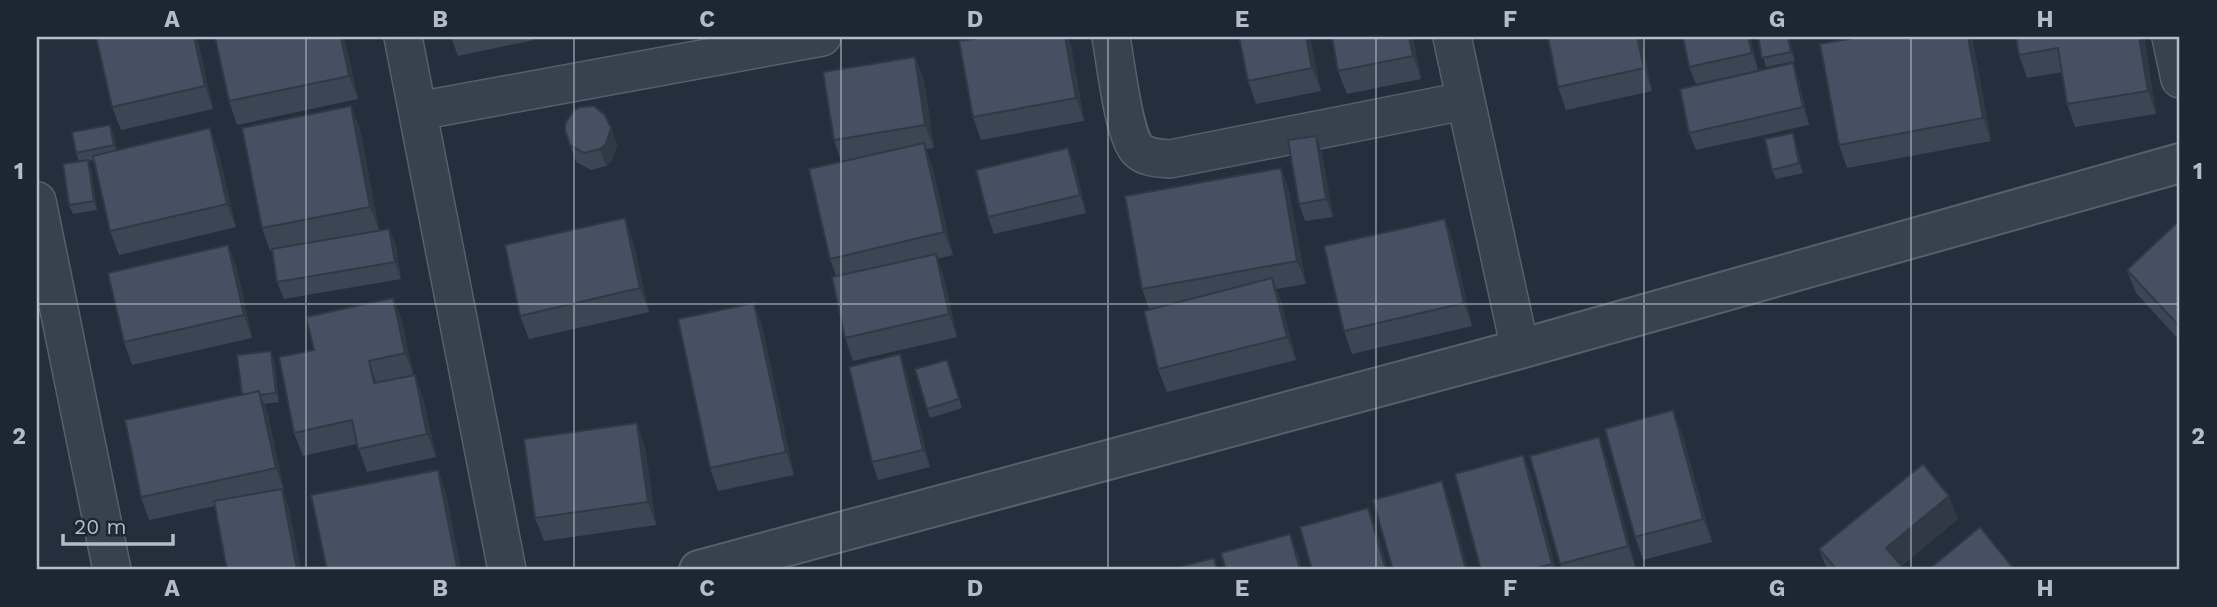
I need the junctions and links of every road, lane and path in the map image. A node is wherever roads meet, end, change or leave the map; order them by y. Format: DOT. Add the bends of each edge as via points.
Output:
graph roads {
  1 [pos="403,37"];
  2 [pos="822,37"];
  3 [pos="1111,37"];
  4 [pos="1452,37"];
  5 [pos="2171,37"];
  6 [pos="2180,79"];
  7 [pos="1465,101"];
  8 [pos="418,111"];
  9 [pos="2180,163"];
  10 [pos="37,201"];
  11 [pos="1520,349"];
  12 [pos="112,570"];
  13 [pos="507,570"];
  14 [pos="699,570"];
  1 -- 8 [label="street"];
  2 -- 8 [label="street"];
  3 -- 7 [label="street" via="1128,131 1137,149 1152,157 1170,159"];
  4 -- 7 [label="street"];
  5 -- 6 [label="street"];
  7 -- 11 [label="street"];
  8 -- 13 [label="street"];
  9 -- 11 [label="street"];
  10 -- 12 [label="street"];
  11 -- 14 [label="street"];
}
